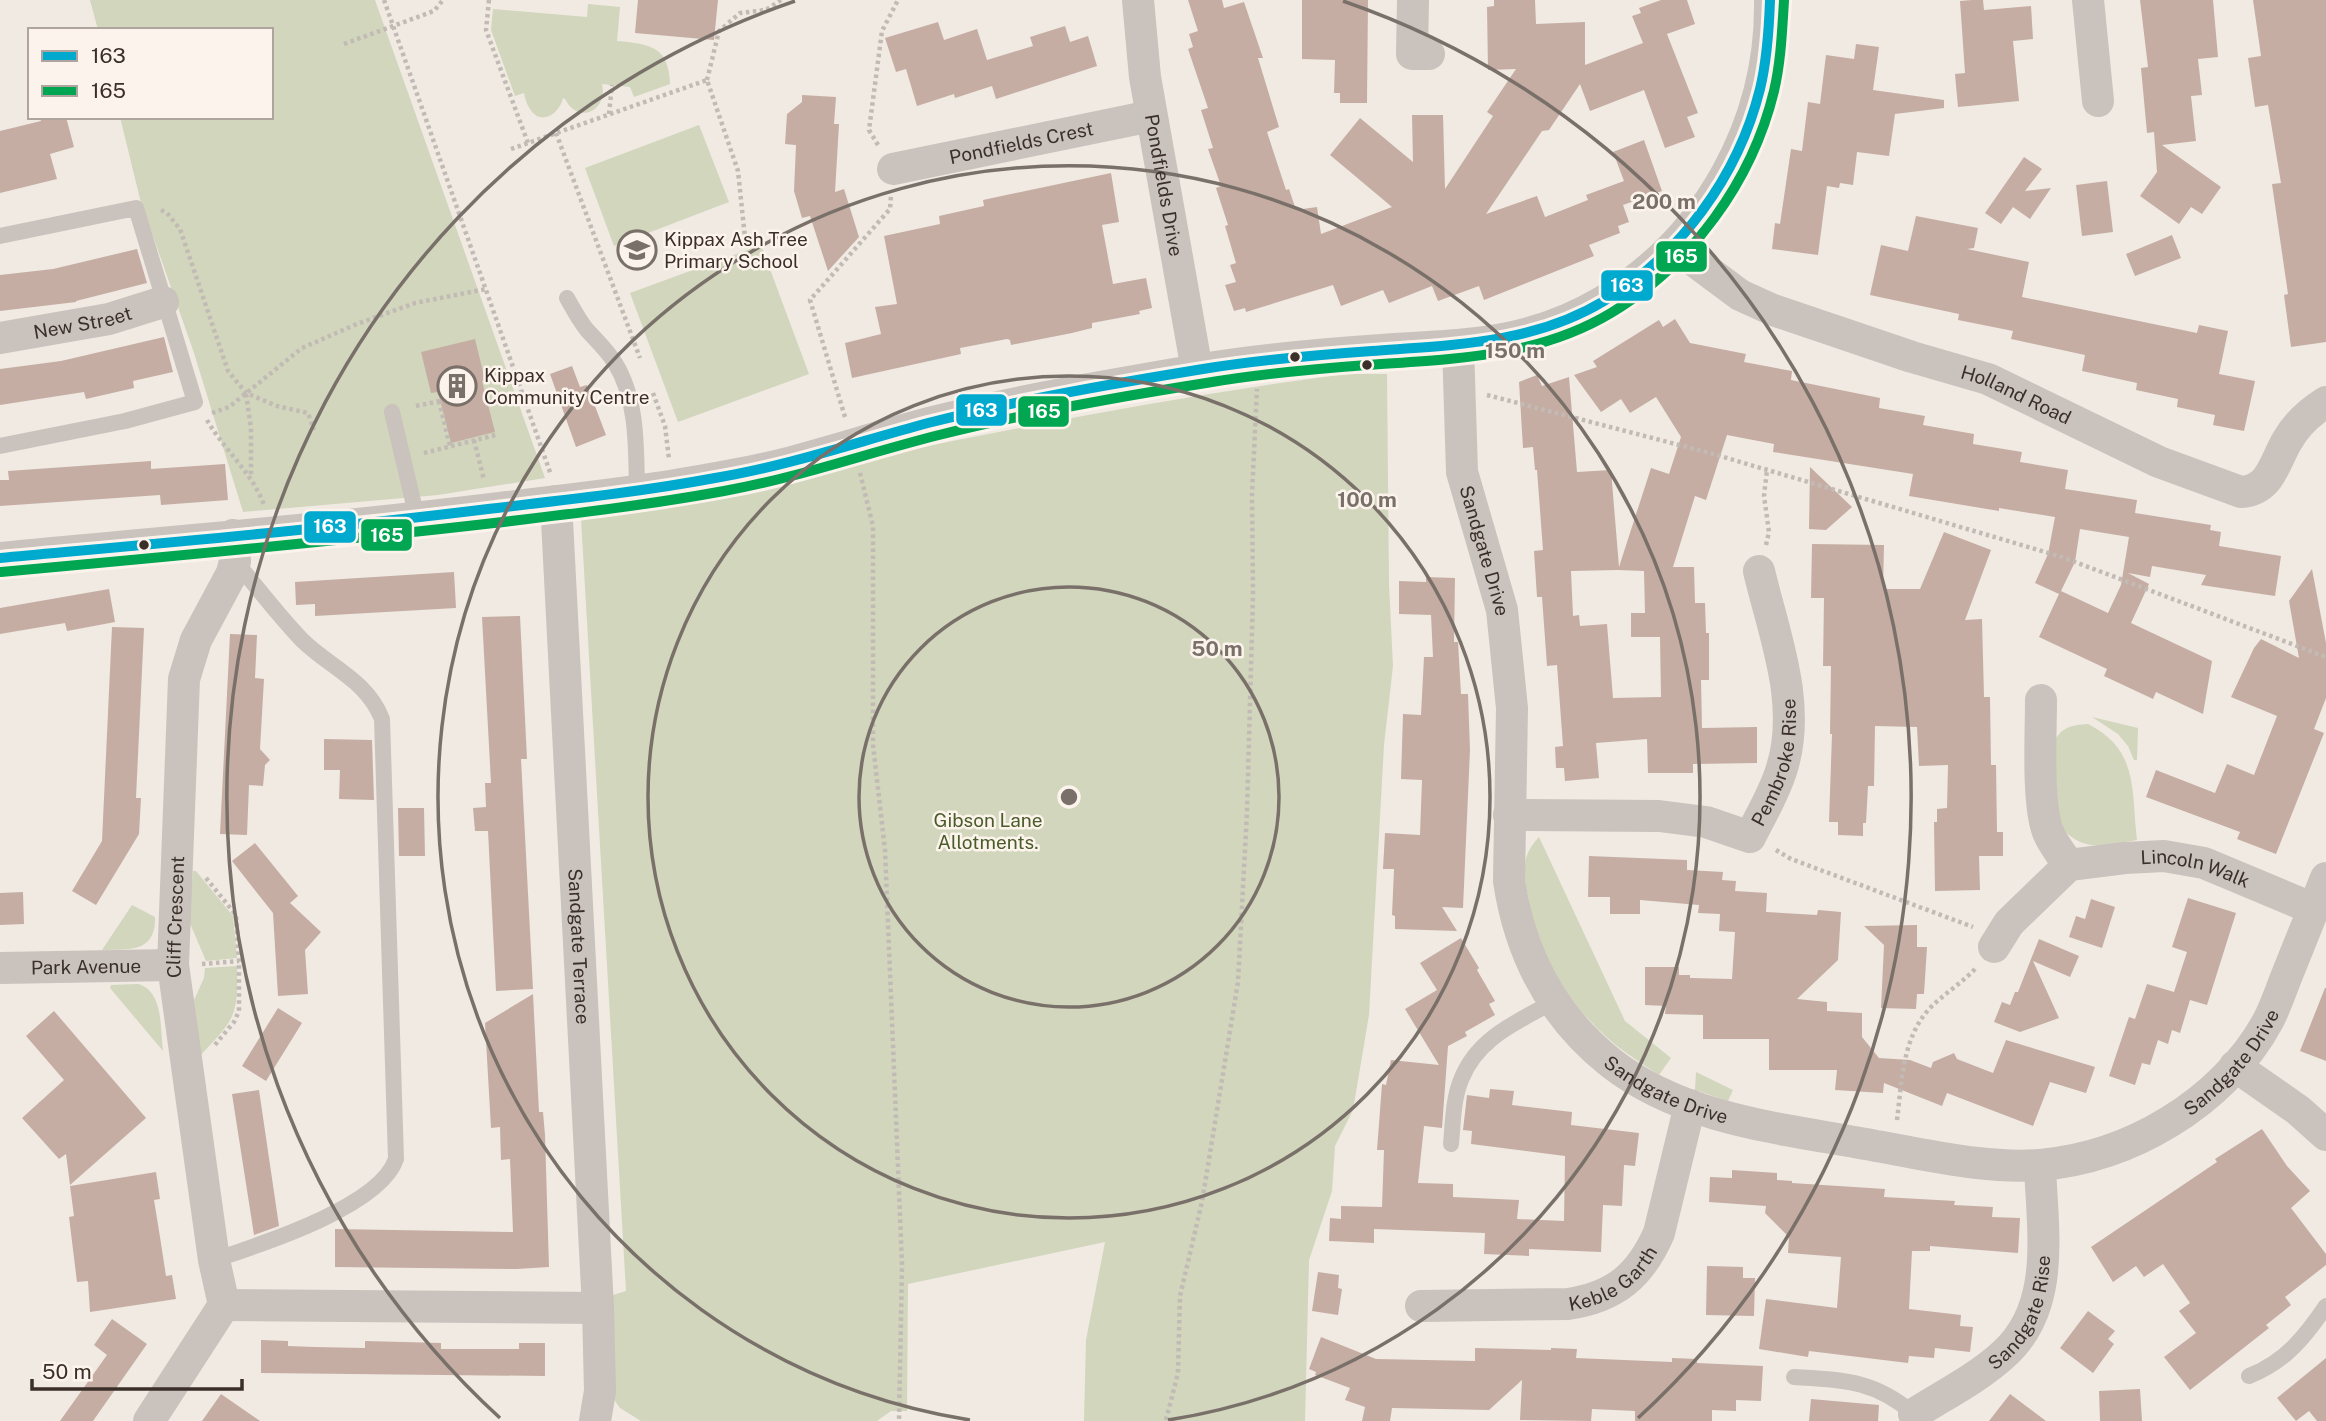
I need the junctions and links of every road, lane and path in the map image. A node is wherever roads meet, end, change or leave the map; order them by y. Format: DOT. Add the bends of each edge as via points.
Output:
graph roads {
  1 [pos="384,0"];
  2 [pos="443,0"];
  3 [pos="489,0"];
  4 [pos="781,0"];
  5 [pos="898,0"];
  6 [pos="1138,0"];
  7 [pos="1413,0"];
  8 [pos="1770,0"];
  9 [pos="2088,0"];
  10 [pos="393,27"];
  11 [pos="344,44"];
  12 [pos="1429,54"];
  13 [pos="707,80"];
  14 [pos="612,85"];
  15 [pos="2098,101"];
  16 [pos="609,114"];
  17 [pos="1152,116"];
  18 [pos="556,133"];
  19 [pos="528,143"];
  20 [pos="512,149"];
  21 [pos="893,169"];
  22 [pos="136,208"];
  23 [pos="0,236"];
  24 [pos="1674,246"];
  25 [pos="751,254"];
  26 [pos="486,289"];
  27 [pos="567,298"];
  28 [pos="163,302"];
  29 [pos="0,338"];
  30 [pos="1458,346"];
  31 [pos="1258,360"];
  32 [pos="641,362"];
  33 [pos="1196,370"];
  34 [pos="651,387"];
  35 [pos="1459,388"];
  36 [pos="246,393"];
  37 [pos="2326,402"];
  38 [pos="416,406"];
  39 [pos="392,412"];
  40 [pos="314,430"];
  41 [pos="496,435"];
  42 [pos="474,440"];
  43 [pos="667,444"];
  44 [pos="853,444"];
  45 [pos="0,446"];
  46 [pos="450,446"];
  47 [pos="402,458"];
  48 [pos="1767,470"];
  49 [pos="251,477"];
  50 [pos="637,491"];
  51 [pos="556,501"];
  52 [pos="491,509"];
  53 [pos="416,519"];
  54 [pos="269,532"];
  55 [pos="234,548"];
  56 [pos="0,558"];
  57 [pos="1759,571"];
  58 [pos="2326,657"];
  59 [pos="2041,700"];
  60 [pos="1509,815"];
  61 [pos="1750,837"];
  62 [pos="178,845"];
  63 [pos="2069,865"];
  64 [pos="2326,878"];
  65 [pos="2314,909"];
  66 [pos="1997,941"];
  67 [pos="239,961"];
  68 [pos="173,965"];
  69 [pos="0,968"];
  70 [pos="1553,1002"];
  71 [pos="2235,1066"];
  72 [pos="189,1075"];
  73 [pos="1690,1104"];
  74 [pos="2326,1135"];
  75 [pos="1451,1144"];
  76 [pos="1893,1149"];
  77 [pos="2040,1165"];
  78 [pos="214,1260"];
  79 [pos="224,1305"];
  80 [pos="1421,1306"];
  81 [pos="2326,1306"];
  82 [pos="598,1308"];
  83 [pos="2249,1376"];
  84 [pos="1794,1377"];
  85 [pos="598,1406"];
  86 [pos="1914,1414"];
  87 [pos="1166,1420"];
  88 [pos="149,1421"];
  89 [pos="899,1421"];
  1 -- 10 [label="path"];
  2 -- 10 [label="path" via="434,10"];
  3 -- 19 [label="path" via="486,30"];
  4 -- 13 [label="path" via="766,10 740,13 719,31"];
  5 -- 21 [label="path" via="882,31 869,130"];
  6 -- 17 [label="street, Pondfields Drive"];
  7 -- 12 [label="street" via="1412,54"];
  8 -- 24 [label="street" via="1765,65 1751,122 1711,200"];
  9 -- 15 [label="street"];
  10 -- 11 [label="path"];
  10 -- 26 [label="path"];
  13 -- 16 [label="path"];
  13 -- 25 [label="path" via="738,171"];
  14 -- 16 [label="path"];
  16 -- 18 [label="path"];
  17 -- 21 [label="street, Pondfields Crest"];
  17 -- 33 [label="street, Pondfields Drive"];
  18 -- 19 [label="path"];
  18 -- 32 [label="path"];
  19 -- 20 [label="path"];
  21 -- 44 [label="path" via="890,209 810,300"];
  22 -- 23 [label="lane"];
  22 -- 28 [label="lane"];
  22 -- 36 [label="path" via="153,206 180,229 228,371"];
  24 -- 30 [label="street" via="1629,284 1578,315 1524,336"];
  24 -- 37 [label="street, Holland Road" via="1740,295 1773,310 1988,379 2159,462 2241,492 2261,487 2288,439 2309,413"];
  26 -- 36 [label="path" via="415,303 357,324 302,348"];
  26 -- 51 [label="path"];
  27 -- 50 [label="lane" via="587,330 606,349 625,387 636,440"];
  28 -- 29 [label="street, New Street" via="109,319"];
  28 -- 45 [label="lane" via="195,402"];
  30 -- 31 [label="street"];
  30 -- 35 [label="street, Sandgate Drive"];
  31 -- 33 [label="street"];
  31 -- 87 [label="path" via="1248,785 1238,982 1202,1202 1180,1296 1178,1373"];
  33 -- 44 [label="street" via="992,408"];
  34 -- 43 [label="path"];
  35 -- 48 [label="path"];
  35 -- 60 [label="street, Sandgate Drive" via="1462,472 1502,610 1512,708"];
  36 -- 40 [label="path" via="308,413"];
  36 -- 49 [label="path"];
  36 -- 49 [label="path" via="229,407 205,416"];
  38 -- 46 [label="path" via="440,401"];
  39 -- 47 [label="lane"];
  41 -- 42 [label="path"];
  42 -- 46 [label="path"];
  42 -- 52 [label="path"];
  44 -- 50 [label="street" via="779,465"];
  44 -- 89 [label="path" via="873,526 873,745 885,850 902,1265"];
  46 -- 47 [label="path"];
  47 -- 53 [label="lane"];
  48 -- 57 [label="path" via="1764,496 1769,532"];
  48 -- 58 [label="path" via="2062,557"];
  49 -- 54 [label="path" via="264,505"];
  50 -- 51 [label="street"];
  51 -- 52 [label="street"];
  51 -- 82 [label="street, Sandgate Terrace"];
  52 -- 53 [label="street"];
  53 -- 54 [label="street"];
  54 -- 55 [label="street"];
  55 -- 56 [label="street"];
  55 -- 62 [label="street, Cliff Crescent" via="232,573 196,640 184,679"];
  55 -- 78 [label="lane" via="304,641 371,697 382,719 396,1159 388,1175 347,1206 281,1238"];
  57 -- 61 [label="street, Pembroke Rise" via="1787,687 1789,729 1781,770"];
  59 -- 63 [label="street" via="2043,812 2052,840"];
  60 -- 61 [label="street, Pembroke Rise" via="1659,816 1706,822"];
  60 -- 70 [label="street, Sandgate Drive" via="1512,902 1524,944"];
  61 -- 66 [label="path" via="1791,859"];
  62 -- 67 [label="path" via="236,915"];
  62 -- 68 [label="street, Cliff Crescent"];
  63 -- 65 [label="street, Lincoln Walk" via="2144,855 2185,858"];
  63 -- 66 [label="street" via="2009,923"];
  64 -- 65 [label="street, Sandgate Drive"];
  65 -- 71 [label="street, Sandgate Drive" via="2269,1020"];
  66 -- 76 [label="path" via="1916,1028 1907,1049"];
  67 -- 68 [label="path"];
  67 -- 72 [label="path" via="239,1011"];
  68 -- 69 [label="street, Park Avenue"];
  68 -- 72 [label="street, Cliff Crescent"];
  70 -- 73 [label="street, Sandgate Drive" via="1613,1064 1650,1088"];
  70 -- 75 [label="lane" via="1503,1030 1470,1061 1460,1081"];
  71 -- 74 [label="street"];
  71 -- 77 [label="street, Sandgate Drive" via="2189,1109 2149,1133 2105,1152"];
  72 -- 78 [label="street, Cliff Crescent"];
  73 -- 76 [label="street, Sandgate Drive" via="1749,1123"];
  73 -- 80 [label="street, Keble Garth" via="1660,1233 1640,1268 1625,1283 1598,1297 1568,1304"];
  76 -- 77 [label="street, Sandgate Drive" via="1987,1164"];
  77 -- 86 [label="street, Sandgate Rise" via="2043,1280 2030,1321 2004,1354"];
  78 -- 79 [label="street, Cliff Crescent"];
  79 -- 82 [label="street"];
  79 -- 88 [label="street"];
  81 -- 83 [label="lane" via="2291,1351"];
  82 -- 85 [label="street, Sandgate Terrace"];
  84 -- 86 [label="lane" via="1847,1381 1876,1389"];
}
